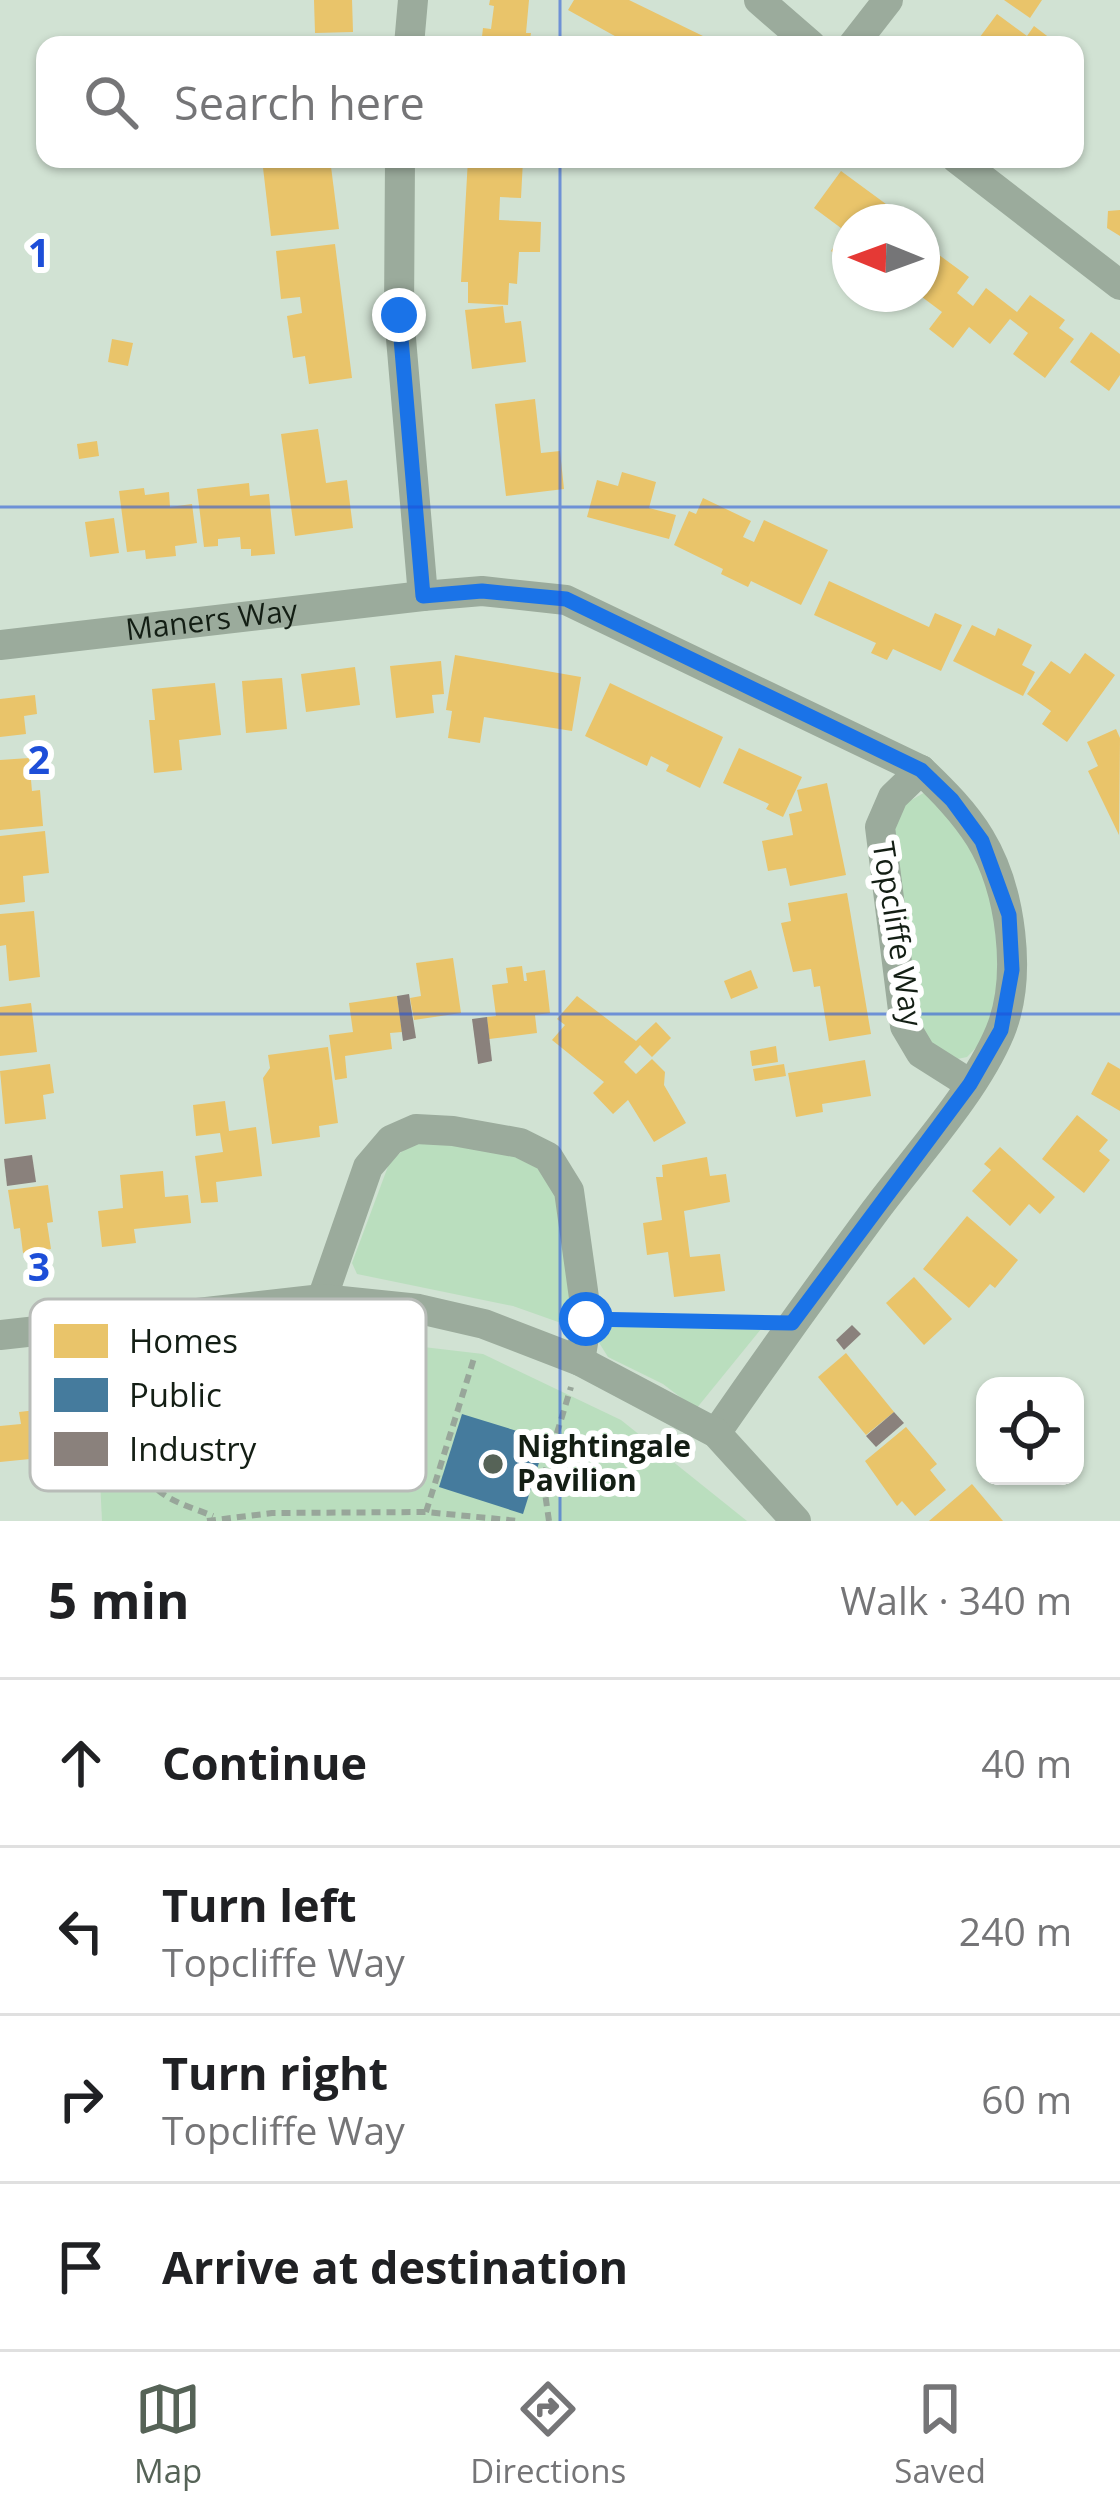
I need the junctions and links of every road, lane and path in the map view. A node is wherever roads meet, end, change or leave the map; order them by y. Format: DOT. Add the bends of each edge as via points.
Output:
graph roads {
  1 [pos="413,0"];
  2 [pos="759,0"];
  3 [pos="888,0"];
  4 [pos="410,36"];
  5 [pos="801,36"];
  6 [pos="860,36"];
  7 [pos="400,168"];
  8 [pos="969,168"];
  9 [pos="1120,285"];
  10 [pos="423,596"];
  11 [pos="0,645"];
  12 [pos="921,770"];
  13 [pos="970,1084"];
  14 [pos="322,1299"];
  15 [pos="426,1311"];
  16 [pos="586,1319"];
  17 [pos="792,1323"];
  18 [pos="484,1324"];
  19 [pos="30,1332"];
  20 [pos="0,1335"];
  21 [pos="580,1361"];
  22 [pos="716,1433"];
  23 [pos="157,1491"];
  24 [pos="426,1512"];
  25 [pos="217,1518"];
  26 [pos="207,1521"];
  27 [pos="519,1521"];
  28 [pos="549,1521"];
  29 [pos="796,1521"];
  1 -- 4 [label="street"];
  2 -- 5 [label="street"];
  3 -- 6 [label="street"];
  7 -- 10 [label="street" via="399,315"];
  8 -- 9 [label="street"];
  10 -- 11 [label="street, Maners Way"];
  10 -- 12 [label="street" via="482,591 566,599"];
  12 -- 13 [label="street" via="982,841 1009,915 1012,970 1001,1030"];
  12 -- 13 [label="street, Topcliffe Way" via="893,797 880,827 905,1026 921,1053"];
  13 -- 17 [label="street"];
  14 -- 16 [label="street" via="368,1167 391,1140 416,1129 453,1131 520,1143 548,1157 568,1191"];
  15 -- 18 [label="street"];
  16 -- 17 [label="path"];
  16 -- 21 [label="street"];
  17 -- 22 [label="street"];
  18 -- 21 [label="street"];
  18 -- 24 [label="path"];
  19 -- 20 [label="street"];
  21 -- 22 [label="street"];
  21 -- 28 [label="path" via="543,1479"];
  22 -- 29 [label="street"];
  23 -- 25 [label="path"];
  24 -- 25 [label="path"];
  24 -- 27 [label="path"];
  25 -- 26 [label="path"];
}
